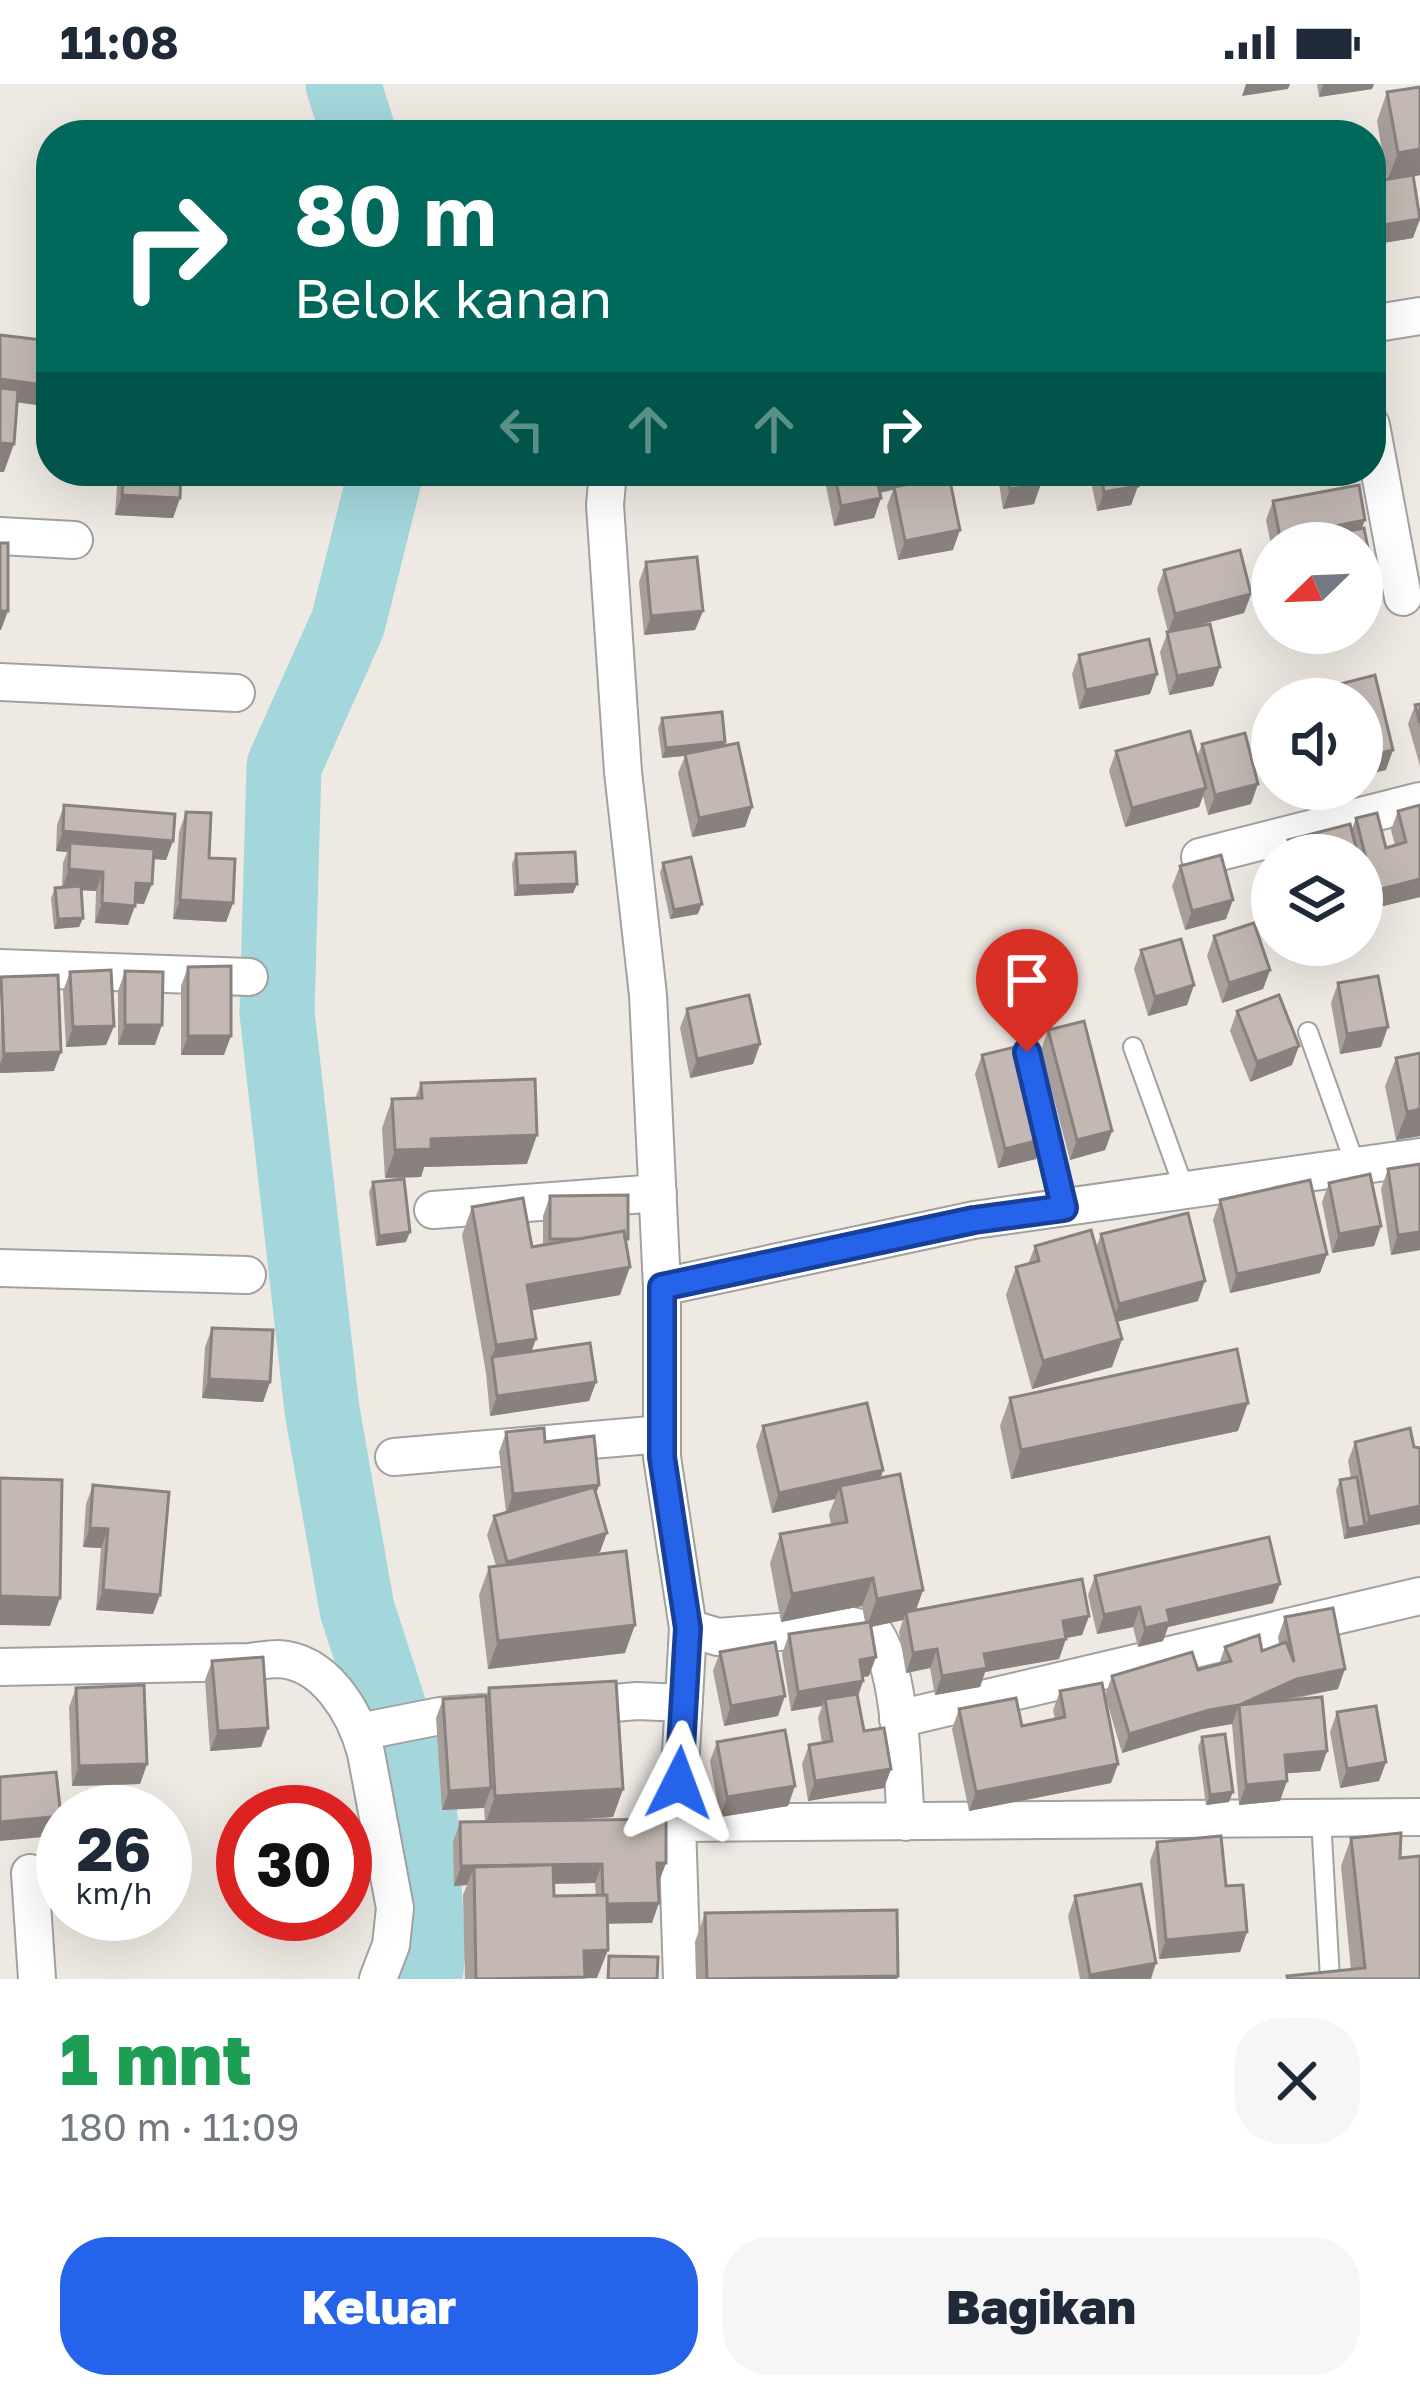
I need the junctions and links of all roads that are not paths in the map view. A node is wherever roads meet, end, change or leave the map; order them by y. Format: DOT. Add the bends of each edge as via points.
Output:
graph roads {
  1 [pos="1420,316"];
  2 [pos="1386,322"];
  3 [pos="602,486"];
  4 [pos="1382,486"];
  5 [pos="0,536"];
  6 [pos="74,540"];
  7 [pos="1403,597"];
  8 [pos="0,682"];
  9 [pos="236,693"];
  10 [pos="1420,801"];
  11 [pos="1200,857"];
  12 [pos="0,968"];
  13 [pos="249,977"];
  14 [pos="1308,1032"];
  15 [pos="1133,1047"];
  16 [pos="1027,1052"];
  17 [pos="1420,1157"];
  18 [pos="1356,1167"];
  19 [pos="1185,1191"];
  20 [pos="658,1193"];
  21 [pos="1064,1208"];
  22 [pos="434,1210"];
  23 [pos="0,1268"];
  24 [pos="247,1275"];
  25 [pos="662,1287"];
  26 [pos="662,1434"];
  27 [pos="394,1457"];
  28 [pos="1420,1596"];
  29 [pos="688,1628"];
  30 [pos="0,1667"];
  31 [pos="684,1703"];
  32 [pos="898,1719"];
  33 [pos="369,1730"];
  34 [pos="1420,1817"];
  35 [pos="1321,1818"];
  36 [pos="907,1822"];
  37 [pos="677,1823"];
  38 [pos="30,1873"];
  39 [pos="37,1979"];
  40 [pos="378,1979"];
  41 [pos="682,1979"];
  42 [pos="1330,1979"];
  1 -- 2 [label="street"];
  3 -- 20 [label="street"];
  4 -- 7 [label="street"];
  5 -- 6 [label="street"];
  8 -- 9 [label="street"];
  10 -- 11 [label="street"];
  12 -- 13 [label="street"];
  14 -- 18 [label="lane"];
  15 -- 19 [label="lane"];
  16 -- 21 [label="lane"];
  17 -- 18 [label="street"];
  18 -- 19 [label="street"];
  19 -- 21 [label="street"];
  20 -- 22 [label="street"];
  20 -- 25 [label="street"];
  21 -- 25 [label="street"];
  23 -- 24 [label="street"];
  25 -- 26 [label="street"];
  26 -- 27 [label="street"];
  26 -- 29 [label="street"];
  28 -- 32 [label="street"];
  29 -- 31 [label="street"];
  29 -- 32 [label="street" via="718,1637 853,1626 874,1632"];
  30 -- 33 [label="street" via="281,1659 336,1690"];
  31 -- 33 [label="street" via="440,1716"];
  31 -- 37 [label="street"];
  32 -- 36 [label="street"];
  33 -- 40 [label="street" via="366,1753 395,1908"];
  34 -- 35 [label="street"];
  35 -- 36 [label="street"];
  35 -- 42 [label="lane"];
  36 -- 37 [label="street"];
  37 -- 41 [label="street" via="693,1939"];
  38 -- 39 [label="street"];
}
